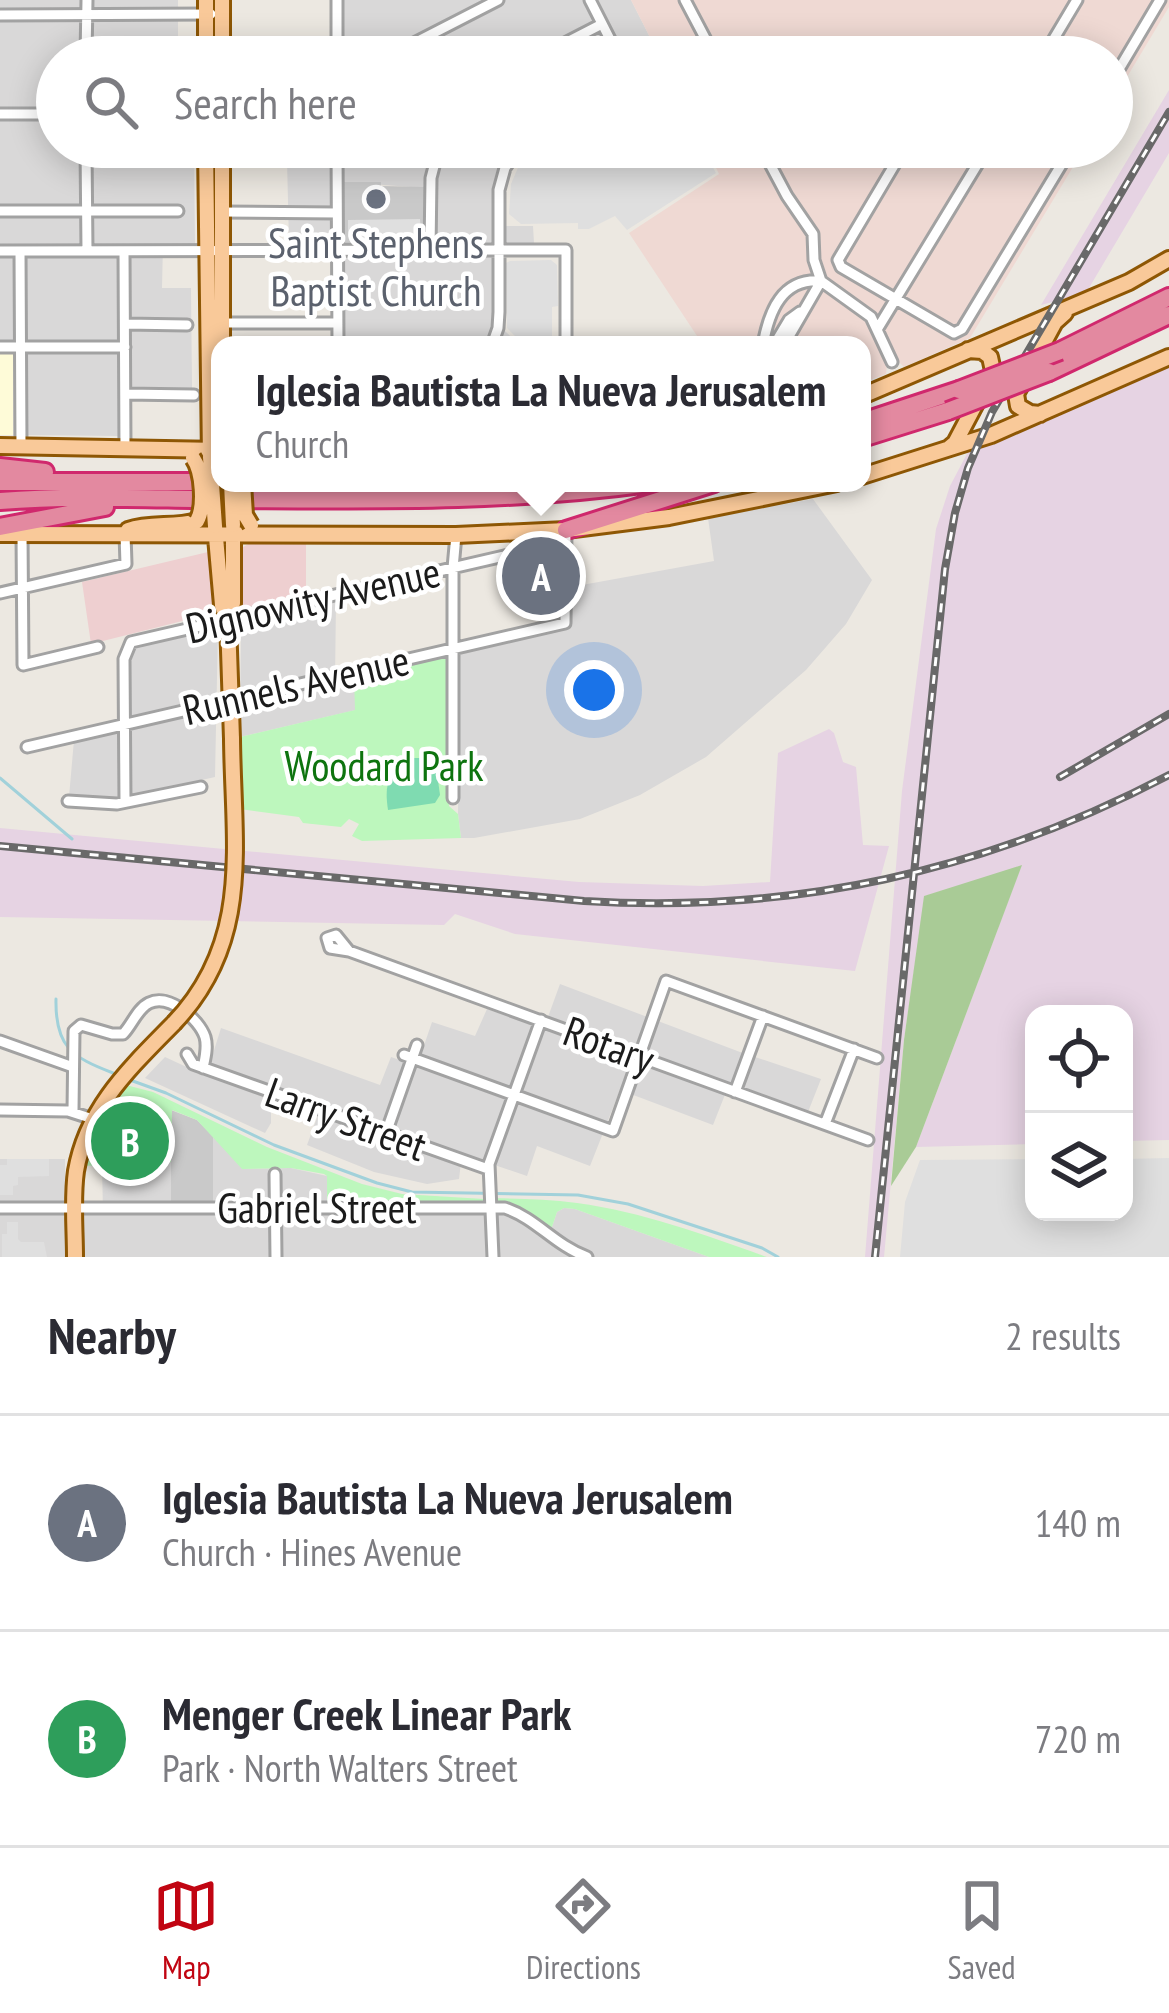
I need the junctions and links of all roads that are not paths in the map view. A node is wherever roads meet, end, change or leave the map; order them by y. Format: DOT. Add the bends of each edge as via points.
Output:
graph roads {
  1 [pos="87,0"];
  2 [pos="337,0"];
  3 [pos="496,0"];
  4 [pos="590,0"];
  5 [pos="685,0"];
  6 [pos="1077,0"];
  7 [pos="1160,0"];
  8 [pos="214,7"];
  9 [pos="87,14"];
  10 [pos="0,15"];
  11 [pos="602,24"];
  12 [pos="86,36"];
  13 [pos="337,36"];
  14 [pos="427,36"];
  15 [pos="579,36"];
  16 [pos="608,36"];
  17 [pos="704,36"];
  18 [pos="1056,36"];
  19 [pos="1133,46"];
  20 [pos="0,114"];
  21 [pos="36,114"];
  22 [pos="86,168"];
  23 [pos="207,168"];
  24 [pos="222,168"];
  25 [pos="337,168"];
  26 [pos="434,168"];
  27 [pos="505,168"];
  28 [pos="772,168"];
  29 [pos="893,168"];
  30 [pos="975,168"];
  31 [pos="1057,168"];
  32 [pos="0,211"];
  33 [pos="87,211"];
  34 [pos="178,211"];
  35 [pos="222,212"];
  36 [pos="337,213"];
  37 [pos="430,250"];
  38 [pos="499,250"];
  39 [pos="0,251"];
  40 [pos="20,251"];
  41 [pos="87,251"];
  42 [pos="124,251"];
  43 [pos="213,251"];
  44 [pos="337,251"];
  45 [pos="1169,259"];
  46 [pos="814,260"];
  47 [pos="806,280"];
  48 [pos="819,284"];
  49 [pos="1169,297"];
  50 [pos="895,300"];
  51 [pos="1073,306"];
  52 [pos="804,310"];
  53 [pos="1169,315"];
  54 [pos="221,323"];
  55 [pos="338,323"];
  56 [pos="125,324"];
  57 [pos="187,325"];
  58 [pos="878,328"];
  59 [pos="213,336"];
  60 [pos="222,336"];
  61 [pos="338,336"];
  62 [pos="495,336"];
  63 [pos="566,336"];
  64 [pos="765,336"];
  65 [pos="779,336"];
  66 [pos="789,336"];
  67 [pos="0,347"];
  68 [pos="21,347"];
  69 [pos="125,347"];
  70 [pos="968,350"];
  71 [pos="1169,356"];
  72 [pos="892,362"];
  73 [pos="871,389"];
  74 [pos="125,394"];
  75 [pos="194,395"];
  76 [pos="945,404"];
  77 [pos="1040,414"];
  78 [pos="871,417"];
  79 [pos="871,438"];
  80 [pos="0,446"];
  81 [pos="21,446"];
  82 [pos="125,449"];
  83 [pos="159,449"];
  84 [pos="211,452"];
  85 [pos="945,452"];
  86 [pos="0,467"];
  87 [pos="871,473"];
  88 [pos="0,482"];
  89 [pos="211,485"];
  90 [pos="195,490"];
  91 [pos="211,490"];
  92 [pos="214,492"];
  93 [pos="231,492"];
  94 [pos="243,492"];
  95 [pos="268,492"];
  96 [pos="571,492"];
  97 [pos="689,492"];
  98 [pos="793,492"];
  99 [pos="0,501"];
  100 [pos="215,530"];
  101 [pos="232,530"];
  102 [pos="0,531"];
  103 [pos="22,534"];
  104 [pos="121,534"];
  105 [pos="270,534"];
  106 [pos="456,536"];
  107 [pos="566,536"];
  108 [pos="453,568"];
  109 [pos="20,588"];
  110 [pos="0,593"];
  111 [pos="228,621"];
  112 [pos="98,647"];
  113 [pos="453,649"];
  114 [pos="231,699"];
  115 [pos="124,724"];
  116 [pos="27,747"];
  117 [pos="201,787"];
  118 [pos="453,799"];
  119 [pos="68,802"];
  120 [pos="125,802"];
  121 [pos="349,951"];
  122 [pos="763,1016"];
  123 [pos="542,1020"];
  124 [pos="0,1041"];
  125 [pos="417,1045"];
  126 [pos="854,1049"];
  127 [pos="187,1054"];
  128 [pos="408,1056"];
  129 [pos="640,1056"];
  130 [pos="877,1058"];
  131 [pos="73,1063"];
  132 [pos="203,1068"];
  133 [pos="735,1092"];
  134 [pos="514,1095"];
  135 [pos="0,1110"];
  136 [pos="73,1111"];
  137 [pos="93,1119"];
  138 [pos="825,1124"];
  139 [pos="386,1133"];
  140 [pos="868,1140"];
  141 [pos="275,1174"];
  142 [pos="489,1174"];
  143 [pos="490,1203"];
  144 [pos="0,1208"];
  145 [pos="75,1208"];
  146 [pos="275,1208"];
  147 [pos="75,1257"];
  148 [pos="276,1257"];
  149 [pos="493,1257"];
  150 [pos="587,1257"];
  1 -- 9 [label="street"];
  2 -- 13 [label="street"];
  3 -- 14 [label="street"];
  4 -- 11 [label="street"];
  5 -- 17 [label="street"];
  6 -- 18 [label="street"];
  7 -- 19 [label="street"];
  8 -- 9 [label="street"];
  9 -- 10 [label="street"];
  9 -- 12 [label="street"];
  11 -- 15 [label="street"];
  11 -- 16 [label="street"];
  20 -- 21 [label="street"];
  22 -- 33 [label="street"];
  23 -- 43 [label="main road"];
  24 -- 35 [label="main road"];
  25 -- 36 [label="street"];
  26 -- 37 [label="street"];
  27 -- 38 [label="street"];
  28 -- 46 [label="street" via="813,234"];
  29 -- 50 [label="street" via="838,260"];
  30 -- 50 [label="street"];
  31 -- 50 [label="street" via="959,332"];
  32 -- 33 [label="street"];
  33 -- 34 [label="street"];
  33 -- 41 [label="street"];
  35 -- 36 [label="street"];
  35 -- 43 [label="main road"];
  36 -- 44 [label="street"];
  37 -- 38 [label="street"];
  37 -- 44 [label="street"];
  38 -- 62 [label="street"];
  38 -- 63 [label="street" via="566,250"];
  39 -- 40 [label="street"];
  40 -- 41 [label="street"];
  40 -- 68 [label="street"];
  41 -- 42 [label="street"];
  42 -- 43 [label="street"];
  42 -- 56 [label="street"];
  43 -- 44 [label="street"];
  43 -- 54 [label="main road"];
  43 -- 59 [label="main road"];
  44 -- 55 [label="street"];
  45 -- 51 [label="main road"];
  46 -- 47 [label="street"];
  46 -- 48 [label="street"];
  47 -- 48 [label="street"];
  47 -- 64 [label="street" via="783,294"];
  48 -- 52 [label="street"];
  48 -- 58 [label="street"];
  49 -- 76 [label="highway, bridge" via="959,390"];
  50 -- 58 [label="street"];
  51 -- 70 [label="main road"];
  51 -- 77 [label="main road" via="1055,322 1016,394 1018,406"];
  52 -- 65 [label="street"];
  52 -- 66 [label="street"];
  53 -- 76 [label="highway, bridge" via="1049,372"];
  54 -- 55 [label="street"];
  54 -- 60 [label="main road"];
  55 -- 61 [label="street"];
  56 -- 57 [label="street"];
  56 -- 69 [label="street"];
  58 -- 72 [label="street"];
  67 -- 68 [label="street"];
  68 -- 69 [label="street"];
  68 -- 81 [label="street"];
  69 -- 74 [label="street"];
  70 -- 73 [label="main road"];
  70 -- 85 [label="main road" via="990,357 993,371"];
  71 -- 77 [label="main road"];
  74 -- 75 [label="street"];
  74 -- 82 [label="street"];
  76 -- 78 [label="highway"];
  76 -- 79 [label="highway"];
  77 -- 85 [label="main road"];
  80 -- 81 [label="main road"];
  81 -- 82 [label="main road"];
  82 -- 83 [label="main road"];
  83 -- 84 [label="main road"];
  83 -- 104 [label="main road, bridge" via="199,465 202,512 188,524 145,524"];
  85 -- 87 [label="main road"];
  86 -- 90 [label="highway"];
  88 -- 90 [label="highway"];
  89 -- 90 [label="highway"];
  90 -- 91 [label="highway"];
  90 -- 99 [label="highway"];
  90 -- 102 [label="highway"];
  92 -- 100 [label="main road, bridge"];
  93 -- 101 [label="main road, bridge"];
  94 -- 105 [label="main road, bridge" via="244,515"];
  95 -- 96 [label="highway"];
  97 -- 107 [label="highway"];
  98 -- 107 [label="main road"];
  100 -- 101 [label="main road"];
  100 -- 104 [label="main road"];
  100 -- 111 [label="main road"];
  101 -- 105 [label="main road"];
  101 -- 111 [label="main road"];
  102 -- 103 [label="main road"];
  103 -- 104 [label="main road"];
  103 -- 109 [label="street"];
  104 -- 109 [label="street" via="126,564"];
  105 -- 106 [label="main road"];
  106 -- 107 [label="main road"];
  106 -- 108 [label="street"];
  107 -- 108 [label="street, Dignowity Avenue"];
  107 -- 113 [label="street, Runnels Avenue" via="565,623"];
  108 -- 111 [label="street, Dignowity Avenue"];
  108 -- 113 [label="street"];
  109 -- 110 [label="street"];
  109 -- 112 [label="street" via="23,665"];
  111 -- 114 [label="main road"];
  111 -- 115 [label="street, Dignowity Avenue" via="131,642"];
  113 -- 114 [label="street, Runnels Avenue"];
  113 -- 118 [label="street"];
  114 -- 115 [label="street, Runnels Avenue"];
  114 -- 137 [label="main road, bridge" via="234,886 220,955 206,983"];
  115 -- 116 [label="street, Runnels Avenue"];
  115 -- 120 [label="street"];
  117 -- 120 [label="street"];
  119 -- 120 [label="street"];
  121 -- 123 [label="street, Rotary"];
  122 -- 126 [label="street"];
  122 -- 129 [label="street" via="666,981"];
  122 -- 133 [label="street"];
  123 -- 129 [label="street, Rotary"];
  123 -- 134 [label="street"];
  124 -- 131 [label="street"];
  125 -- 128 [label="street"];
  126 -- 130 [label="street"];
  126 -- 138 [label="street"];
  127 -- 132 [label="street, Larry Street"];
  128 -- 134 [label="street"];
  128 -- 139 [label="street"];
  129 -- 133 [label="street, Rotary"];
  129 -- 134 [label="street" via="613,1131"];
  131 -- 132 [label="street" via="77,1026 123,1034 144,1007 164,1001 204,1034"];
  131 -- 136 [label="street"];
  132 -- 139 [label="street, Larry Street"];
  133 -- 138 [label="street, Rotary"];
  134 -- 142 [label="street"];
  135 -- 136 [label="street"];
  136 -- 137 [label="street"];
  137 -- 145 [label="main road" via="75,1176"];
  138 -- 140 [label="street, Rotary"];
  139 -- 142 [label="street, Larry Street"];
  141 -- 146 [label="street"];
  142 -- 143 [label="street"];
  143 -- 146 [label="street, Gabriel Street"];
  143 -- 149 [label="street"];
  143 -- 150 [label="street"];
  144 -- 145 [label="street, Gabriel Street"];
  145 -- 146 [label="street, Gabriel Street"];
  145 -- 147 [label="main road"];
  146 -- 148 [label="street"];
}
